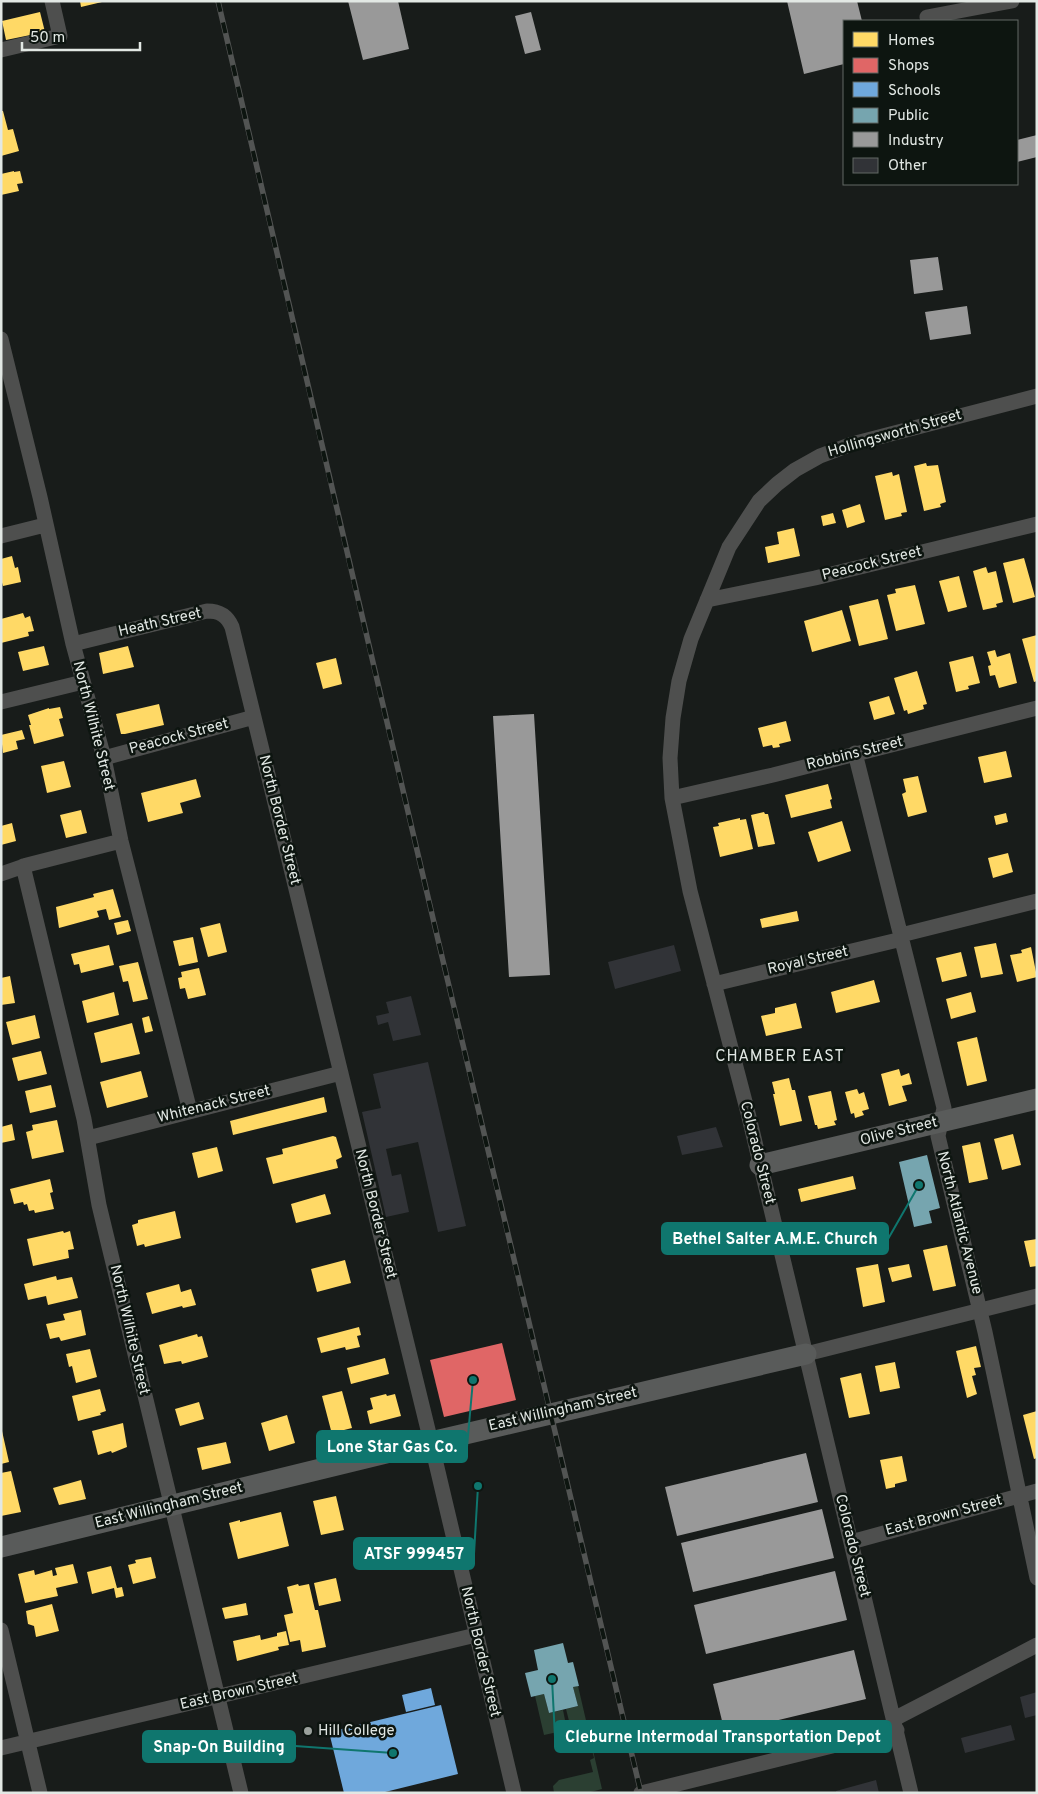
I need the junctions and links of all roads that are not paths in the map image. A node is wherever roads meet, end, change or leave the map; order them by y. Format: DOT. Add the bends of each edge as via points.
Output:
graph roads {
  1 [pos="52,1"];
  2 [pos="1012,1"];
  3 [pos="927,17"];
  4 [pos="1,50"];
  5 [pos="1,339"];
  6 [pos="1037,396"];
  7 [pos="1037,524"];
  8 [pos="45,525"];
  9 [pos="1,536"];
  10 [pos="707,600"];
  11 [pos="234,636"];
  12 [pos="72,644"];
  13 [pos="83,682"];
  14 [pos="1,702"];
  15 [pos="1037,708"];
  16 [pos="254,717"];
  17 [pos="855,753"];
  18 [pos="104,758"];
  19 [pos="672,798"];
  20 [pos="121,842"];
  21 [pos="23,866"];
  22 [pos="1,874"];
  23 [pos="1037,901"];
  24 [pos="902,937"];
  25 [pos="714,984"];
  26 [pos="341,1073"];
  27 [pos="1037,1099"];
  28 [pos="190,1111"];
  29 [pos="941,1122"];
  30 [pos="88,1138"];
  31 [pos="760,1165"];
  32 [pos="1037,1296"];
  33 [pos="980,1310"];
  34 [pos="806,1354"];
  35 [pos="431,1442"];
  36 [pos="1037,1491"];
  37 [pos="1019,1496"];
  38 [pos="171,1506"];
  39 [pos="851,1542"];
  40 [pos="1,1547"];
  41 [pos="1037,1578"];
  42 [pos="1,1630"];
  43 [pos="476,1635"];
  44 [pos="1037,1645"];
  45 [pos="218,1697"];
  46 [pos="895,1725"];
  47 [pos="27,1742"];
  48 [pos="1,1748"];
  49 [pos="40,1793"];
  50 [pos="241,1793"];
  51 [pos="514,1793"];
  52 [pos="642,1793"];
  53 [pos="911,1793"];
  1 -- 4 [label="street" via="60,36"];
  2 -- 3 [label="street"];
  5 -- 8 [label="street, North Wilhite Street"];
  6 -- 10 [label="street, Hollingsworth Street" via="852,444 795,470 759,501 729,547"];
  7 -- 10 [label="street, Peacock Street" via="815,578"];
  8 -- 9 [label="street"];
  8 -- 12 [label="street, North Wilhite Street"];
  10 -- 19 [label="street, Colorado Street" via="679,681 670,758"];
  11 -- 12 [label="street, Heath Street" via="229,619 207,611"];
  11 -- 16 [label="street, North Border Street"];
  12 -- 13 [label="street, North Wilhite Street"];
  13 -- 14 [label="street"];
  13 -- 18 [label="street, North Wilhite Street"];
  15 -- 17 [label="street, Robbins Street"];
  16 -- 18 [label="street, Peacock Street"];
  16 -- 26 [label="street, North Border Street"];
  17 -- 19 [label="street, Robbins Street"];
  17 -- 24 [label="street, North Atlantic Avenue"];
  18 -- 20 [label="street, North Wilhite Street"];
  19 -- 25 [label="street, Colorado Street" via="690,891"];
  20 -- 21 [label="street"];
  20 -- 28 [label="street, North Wilhite Street"];
  21 -- 22 [label="street"];
  21 -- 30 [label="street, North Wilhite Street"];
  23 -- 24 [label="street, Royal Street"];
  24 -- 25 [label="street, Royal Street"];
  24 -- 29 [label="street, North Atlantic Avenue" via="944,1108"];
  25 -- 31 [label="street, Colorado Street"];
  26 -- 28 [label="street, Whitenack Street"];
  26 -- 35 [label="street, North Border Street"];
  27 -- 29 [label="street, Olive Street"];
  28 -- 30 [label="street, Whitenack Street"];
  29 -- 31 [label="street, Olive Street"];
  29 -- 33 [label="street, North Atlantic Avenue" via="938,1136"];
  30 -- 38 [label="street, North Wilhite Street" via="100,1206"];
  31 -- 34 [label="street, Colorado Street"];
  32 -- 33 [label="street, East Willingham Street"];
  33 -- 34 [label="street, East Willingham Street"];
  33 -- 37 [label="street, North Atlantic Avenue"];
  34 -- 35 [label="street, East Willingham Street"];
  34 -- 39 [label="street, Colorado Street"];
  35 -- 38 [label="street, East Willingham Street"];
  35 -- 43 [label="street, North Border Street"];
  36 -- 37 [label="street, East Brown Street"];
  37 -- 39 [label="street, East Brown Street"];
  37 -- 41 [label="street, North Atlantic Avenue"];
  38 -- 40 [label="street, East Willingham Street"];
  38 -- 45 [label="street, North Wilhite Street"];
  39 -- 46 [label="street, Colorado Street"];
  42 -- 47 [label="street"];
  43 -- 45 [label="street, East Brown Street"];
  43 -- 51 [label="street, North Border Street"];
  44 -- 46 [label="street"];
  45 -- 47 [label="street, East Brown Street"];
  45 -- 50 [label="street, North Wilhite Street"];
  46 -- 52 [label="street"];
  46 -- 53 [label="street, Colorado Street"];
  47 -- 48 [label="street, East Brown Street"];
  47 -- 49 [label="street"];
}
